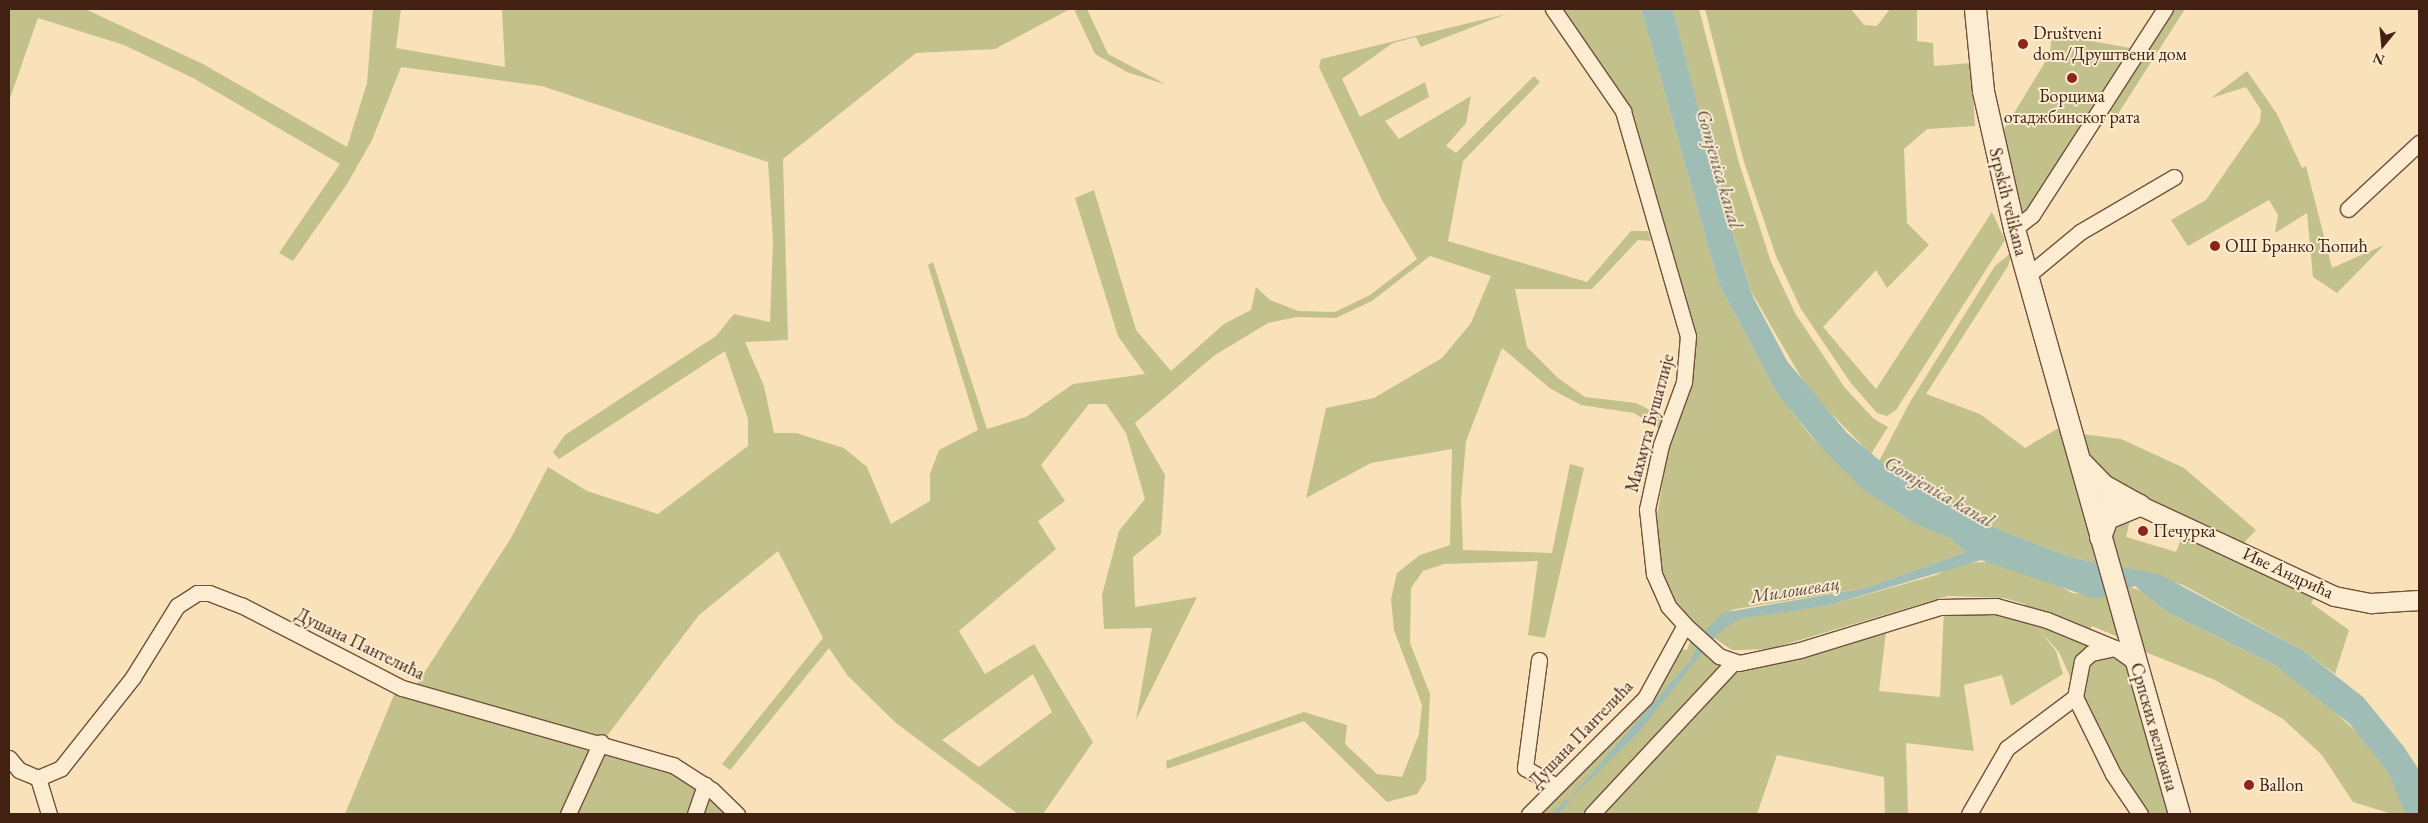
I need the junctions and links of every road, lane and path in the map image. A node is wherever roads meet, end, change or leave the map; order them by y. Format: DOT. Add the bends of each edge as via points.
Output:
graph roads {
  1 [pos="1553,9"];
  2 [pos="1974,9"];
  3 [pos="2165,9"];
  4 [pos="2419,143"];
  5 [pos="2174,177"];
  6 [pos="2348,209"];
  7 [pos="2014,229"];
  8 [pos="2027,276"];
  9 [pos="2078,457"];
  10 [pos="2139,505"];
  11 [pos="2092,508"];
  12 [pos="2100,537"];
  13 [pos="2419,600"];
  14 [pos="1689,629"];
  15 [pos="2122,644"];
  16 [pos="1539,660"];
  17 [pos="1733,663"];
  18 [pos="2075,696"];
  19 [pos="601,742"];
  20 [pos="9,758"];
  21 [pos="38,778"];
  22 [pos="705,785"];
  23 [pos="1556,786"];
  24 [pos="50,814"];
  25 [pos="568,814"];
  26 [pos="694,814"];
  27 [pos="737,814"];
  28 [pos="1529,814"];
  29 [pos="1592,814"];
  30 [pos="1969,814"];
  31 [pos="2140,814"];
  32 [pos="2179,814"];
  1 -- 14 [label="street, Махмута Бушатлије" via="1623,110 1688,336 1684,382 1661,445 1647,509 1654,574 1668,606"];
  2 -- 7 [label="main road, Srpskih velikana" via="1983,92"];
  3 -- 7 [label="street" via="2032,214"];
  4 -- 6 [label="street"];
  5 -- 8 [label="street, Srpskih velikana" via="2080,232"];
  7 -- 8 [label="main road, Srpskih velikana"];
  8 -- 9 [label="main road, Srpskih velikana"];
  9 -- 10 [label="main road" via="2096,480"];
  9 -- 11 [label="main road, Srpskih velikana"];
  10 -- 11 [label="street, Иве Андрића" via="2110,503"];
  10 -- 12 [label="main road" via="2107,518"];
  10 -- 13 [label="street, Иве Андрића" via="2334,596 2371,603"];
  11 -- 12 [label="main road, Srpskih velikana"];
  12 -- 15 [label="main road, Srpskih velikana"];
  14 -- 17 [label="street, Махмута Бушатлије"];
  14 -- 23 [label="street, Душана Пантелића" via="1645,698"];
  15 -- 17 [label="street" via="2018,611 1967,604 1914,613 1800,650"];
  15 -- 18 [label="street, Српских великана" via="2091,653 2082,661"];
  15 -- 32 [label="main road, Српских великана" via="2135,662"];
  16 -- 23 [label="street" via="1525,768 1533,777"];
  17 -- 29 [label="street"];
  18 -- 30 [label="street" via="2007,748"];
  18 -- 31 [label="street" via="2113,774"];
  19 -- 21 [label="street, Душана Пантелића" via="402,688 241,605 197,592 177,606 138,670 61,768"];
  19 -- 22 [label="street, Душана Пантелића" via="673,765"];
  19 -- 25 [label="street"];
  20 -- 21 [label="street" via="19,770"];
  21 -- 24 [label="street"];
  22 -- 26 [label="street"];
  22 -- 27 [label="street, Душана Пантелића"];
  23 -- 28 [label="street, Душана Пантелића"];
}
